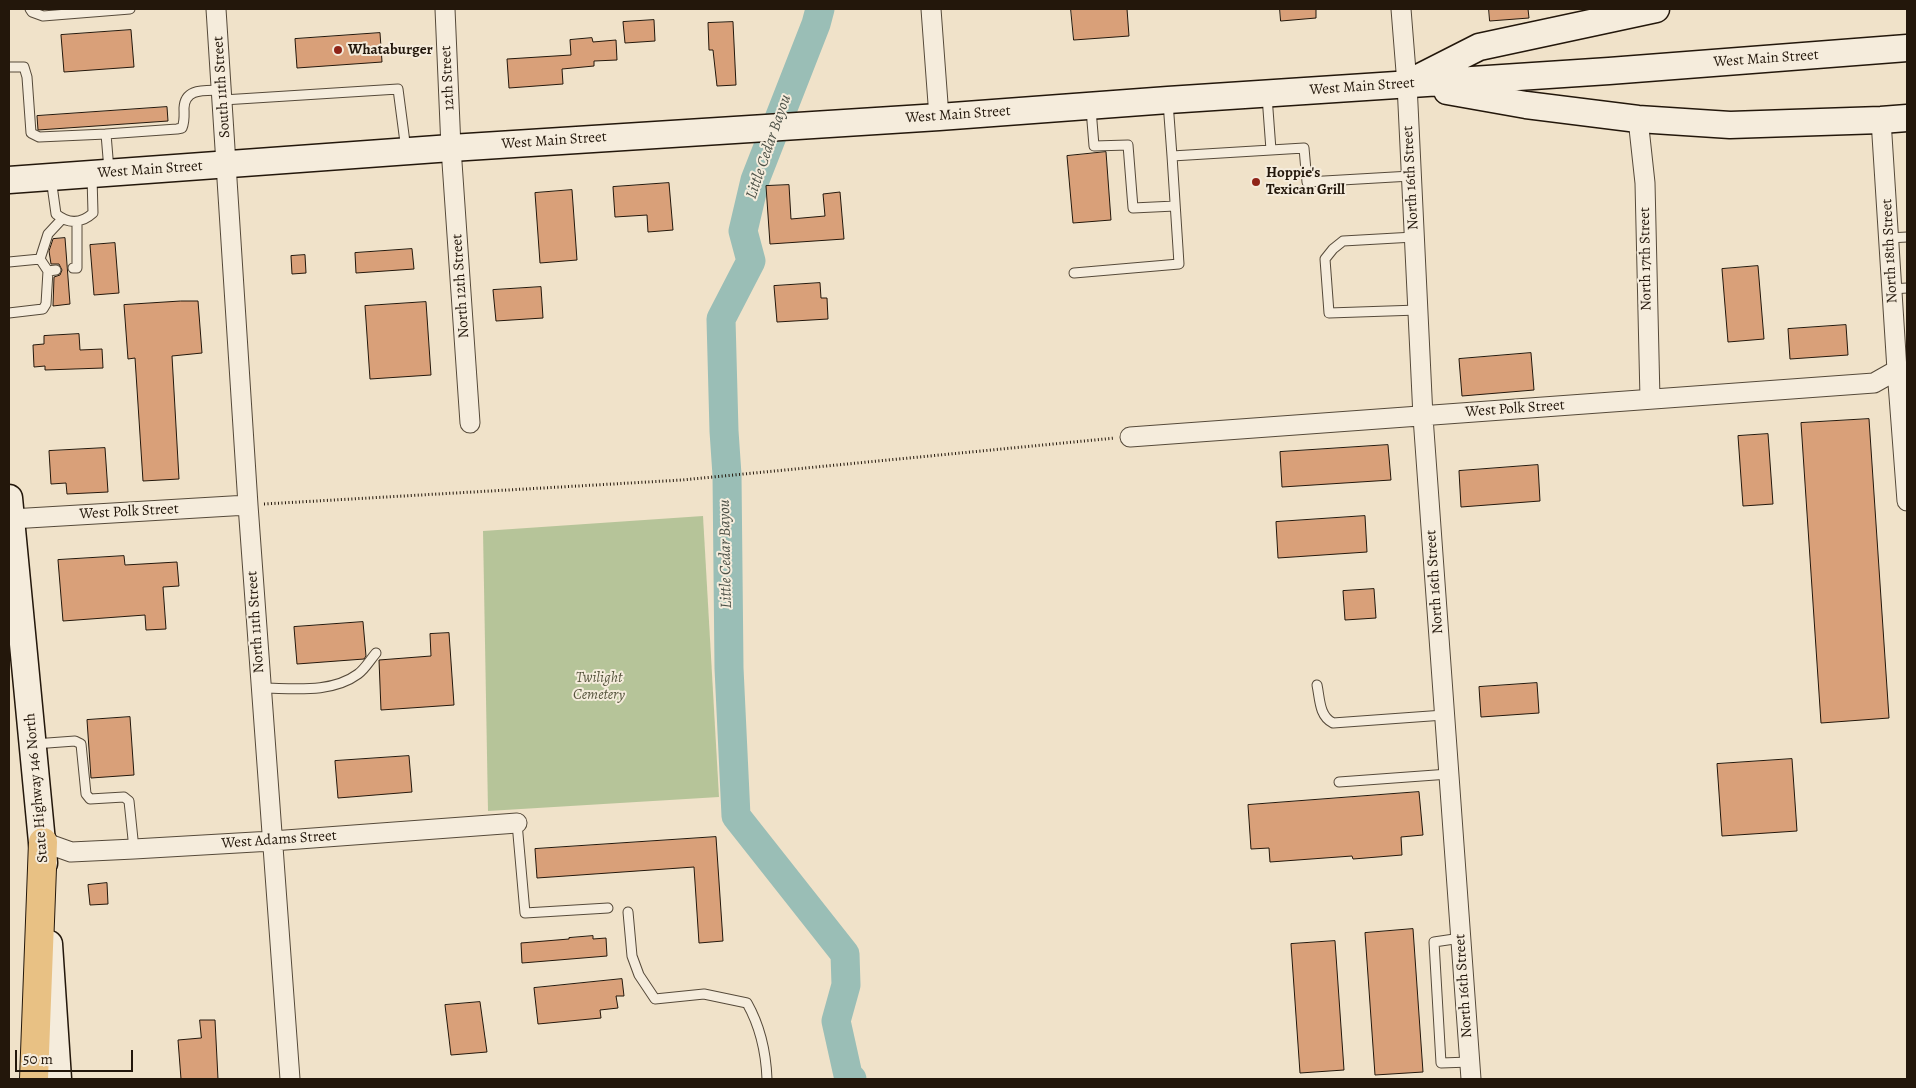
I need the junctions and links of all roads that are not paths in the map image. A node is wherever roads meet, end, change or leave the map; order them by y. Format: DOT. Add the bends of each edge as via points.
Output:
graph roads {
  1 [pos="30,9"];
  2 [pos="130,9"];
  3 [pos="216,9"];
  4 [pos="445,9"];
  5 [pos="932,9"];
  6 [pos="1401,9"];
  7 [pos="1641,10"];
  8 [pos="71,11"];
  9 [pos="1907,48"];
  10 [pos="9,67"];
  11 [pos="1407,84"];
  12 [pos="1266,94"];
  13 [pos="222,95"];
  14 [pos="1168,100"];
  15 [pos="1090,106"];
  16 [pos="939,117"];
  17 [pos="1907,118"];
  18 [pos="1638,119"];
  19 [pos="1881,120"];
  20 [pos="106,134"];
  21 [pos="451,148"];
  22 [pos="1271,150"];
  23 [pos="407,151"];
  24 [pos="1172,156"];
  25 [pos="227,164"];
  26 [pos="101,174"];
  27 [pos="1411,176"];
  28 [pos="51,177"];
  29 [pos="9,180"];
  30 [pos="1175,206"];
  31 [pos="62,219"];
  32 [pos="77,222"];
  33 [pos="1414,237"];
  34 [pos="1898,238"];
  35 [pos="40,259"];
  36 [pos="9,262"];
  37 [pos="73,268"];
  38 [pos="1074,272"];
  39 [pos="1900,289"];
  40 [pos="1418,310"];
  41 [pos="9,313"];
  42 [pos="1897,370"];
  43 [pos="1650,399"];
  44 [pos="1423,417"];
  45 [pos="470,424"];
  46 [pos="1130,437"];
  47 [pos="1907,501"];
  48 [pos="248,505"];
  49 [pos="10,508"];
  50 [pos="376,654"];
  51 [pos="1317,685"];
  52 [pos="261,688"];
  53 [pos="1444,715"];
  54 [pos="33,744"];
  55 [pos="1449,774"];
  56 [pos="1339,782"];
  57 [pos="518,822"];
  58 [pos="272,841"];
  59 [pos="43,842"];
  60 [pos="134,849"];
  61 [pos="608,908"];
  62 [pos="628,912"];
  63 [pos="1461,938"];
  64 [pos="1471,1070"];
  65 [pos="34,1079"];
  66 [pos="58,1079"];
  67 [pos="290,1079"];
  68 [pos="767,1079"];
  1 -- 8 [label="lane" via="43,16"];
  2 -- 8 [label="lane"];
  3 -- 13 [label="street, South 11th Street"];
  4 -- 21 [label="street, 12th Street"];
  5 -- 16 [label="street"];
  6 -- 11 [label="street, North 16th Street"];
  7 -- 11 [label="main road" via="1480,47"];
  9 -- 11 [label="main road, West Main Street"];
  10 -- 20 [label="lane" via="24,67 31,132 39,136"];
  11 -- 12 [label="main road, West Main Street"];
  11 -- 18 [label="main road" via="1526,105"];
  11 -- 27 [label="street, North 16th Street"];
  12 -- 14 [label="main road, West Main Street"];
  12 -- 22 [label="lane"];
  13 -- 20 [label="lane" via="189,94 185,98 182,128"];
  13 -- 23 [label="lane" via="398,89"];
  13 -- 25 [label="street, South 11th Street"];
  14 -- 15 [label="main road, West Main Street"];
  14 -- 24 [label="lane"];
  15 -- 16 [label="main road, West Main Street"];
  15 -- 30 [label="lane" via="1094,146 1128,145 1133,208"];
  16 -- 21 [label="main road, West Main Street"];
  17 -- 19 [label="main road"];
  18 -- 19 [label="main road" via="1730,126"];
  18 -- 43 [label="street, North 17th Street" via="1645,183"];
  19 -- 34 [label="street, North 18th Street"];
  20 -- 26 [label="lane"];
  21 -- 23 [label="main road, West Main Street"];
  21 -- 45 [label="street, North 12th Street"];
  22 -- 24 [label="lane"];
  22 -- 27 [label="lane" via="1304,148 1307,182"];
  23 -- 25 [label="main road, West Main Street"];
  24 -- 30 [label="lane"];
  25 -- 26 [label="main road, West Main Street"];
  25 -- 48 [label="street, North 11th Street"];
  26 -- 28 [label="main road, West Main Street"];
  26 -- 32 [label="lane" via="93,213"];
  27 -- 33 [label="street, North 16th Street"];
  28 -- 29 [label="main road, West Main Street"];
  28 -- 31 [label="lane" via="56,214"];
  30 -- 38 [label="lane" via="1178,264"];
  31 -- 32 [label="lane"];
  31 -- 35 [label="lane" via="48,234"];
  32 -- 37 [label="lane" via="77,268"];
  33 -- 40 [label="street, North 16th Street"];
  33 -- 40 [label="lane" via="1343,241 1325,259 1329,313"];
  34 -- 39 [label="street, North 18th Street"];
  35 -- 36 [label="lane"];
  35 -- 41 [label="lane" via="52,271 46,304 43,309"];
  39 -- 42 [label="street, North 18th Street"];
  40 -- 44 [label="street, North 16th Street"];
  42 -- 43 [label="street, West Polk Street" via="1874,383"];
  42 -- 47 [label="street, North 18th Street"];
  43 -- 44 [label="street, West Polk Street"];
  44 -- 46 [label="street, West Polk Street"];
  44 -- 53 [label="street, North 16th Street"];
  48 -- 49 [label="street, West Polk Street"];
  48 -- 52 [label="street, North 11th Street"];
  49 -- 54 [label="main road, State Highway 146 North"];
  50 -- 52 [label="lane" via="349,680 320,688"];
  51 -- 53 [label="lane" via="1323,713 1333,723"];
  52 -- 58 [label="street, North 11th Street"];
  53 -- 55 [label="street, North 16th Street"];
  54 -- 59 [label="main road, State Highway 146 North"];
  54 -- 60 [label="lane" via="75,740 81,744 86,794 90,799 124,797 129,801"];
  55 -- 56 [label="lane"];
  55 -- 63 [label="street, North 16th Street"];
  57 -- 58 [label="street, West Adams Street"];
  57 -- 61 [label="lane" via="525,913"];
  58 -- 60 [label="street, West Adams Street"];
  58 -- 67 [label="street, North 11th Street"];
  59 -- 60 [label="street, West Adams Street" via="71,852"];
  59 -- 65 [label="highway"];
  59 -- 66 [label="main road, State Highway 146 North"];
  62 -- 68 [label="lane" via="632,956 639,975 655,999 704,994 747,1003 756,1019"];
  63 -- 64 [label="street, North 16th Street"];
  63 -- 64 [label="lane" via="1434,942 1441,1063"];
}
